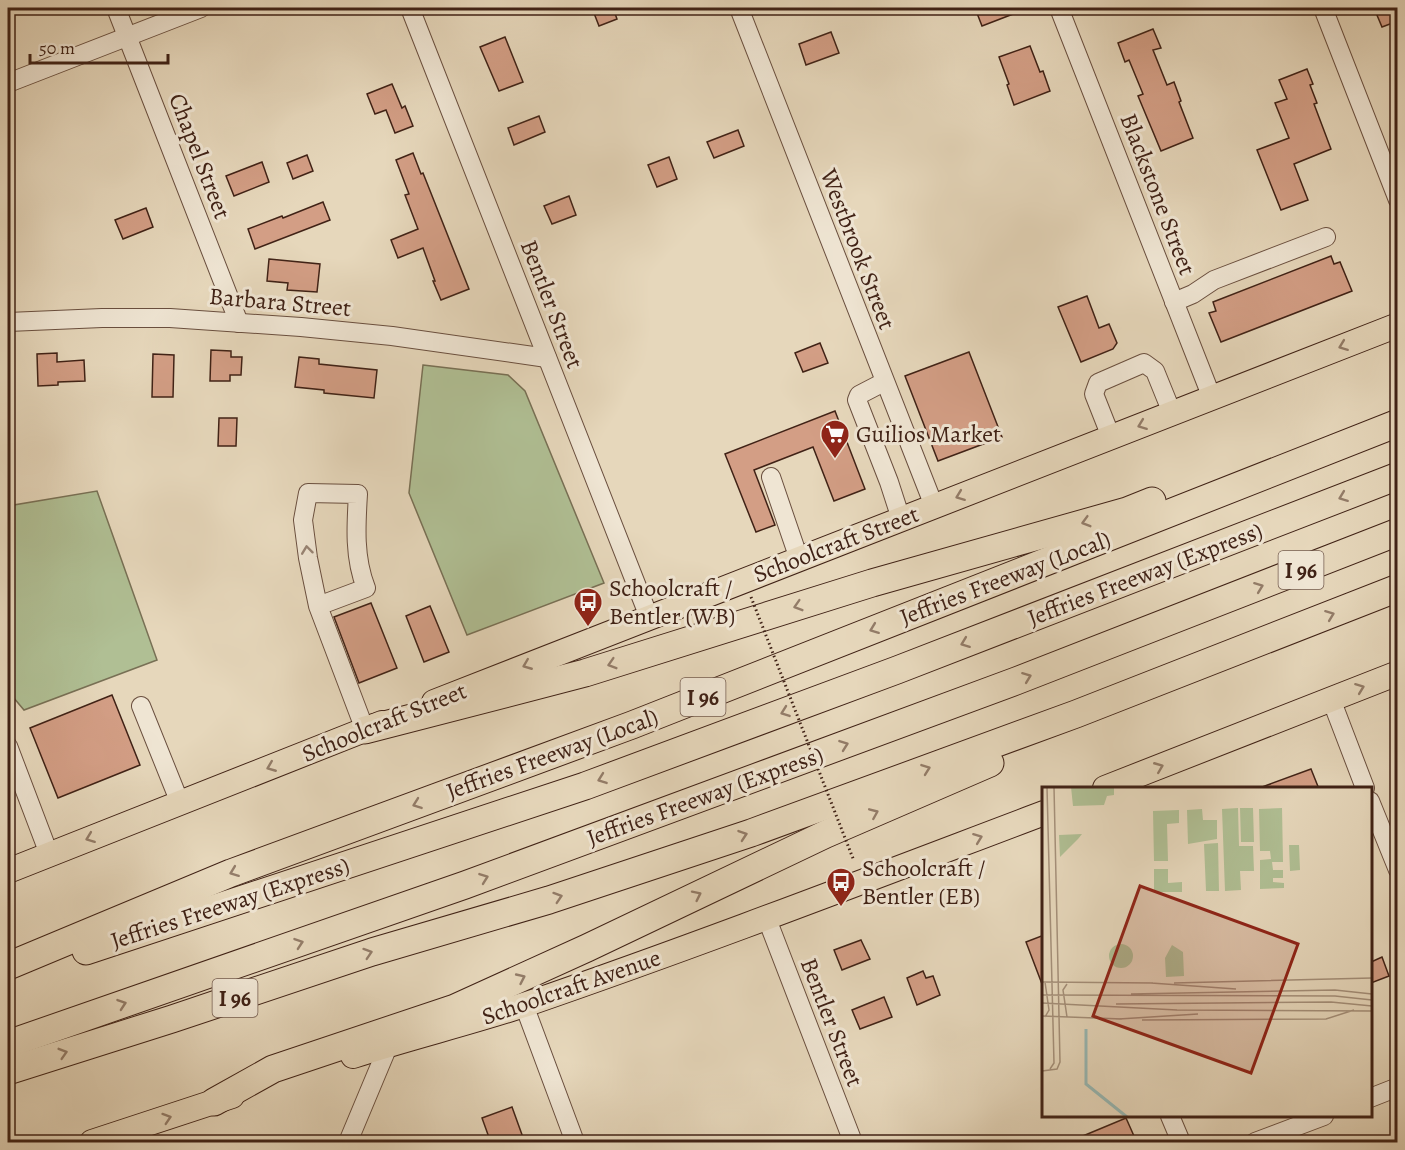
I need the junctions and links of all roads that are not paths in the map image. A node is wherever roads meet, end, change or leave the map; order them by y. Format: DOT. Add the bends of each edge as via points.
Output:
graph roads {
  1 [pos="116,8"];
  2 [pos="201,8"];
  3 [pos="410,8"];
  4 [pos="739,8"];
  5 [pos="1059,8"];
  6 [pos="1323,8"];
  7 [pos="127,36"];
  8 [pos="8,83"];
  9 [pos="1398,200"];
  10 [pos="1326,237"];
  11 [pos="1174,302"];
  12 [pos="8,322"];
  13 [pos="239,323"];
  14 [pos="1398,325"];
  15 [pos="547,358"];
  16 [pos="884,382"];
  17 [pos="1212,398"];
  18 [pos="1398,409"];
  19 [pos="1172,413"];
  20 [pos="1398,423"];
  21 [pos="1111,437"];
  22 [pos="1398,476"];
  23 [pos="771,477"];
  24 [pos="934,506"];
  25 [pos="901,519"];
  26 [pos="1398,532"];
  27 [pos="799,559"];
  28 [pos="1398,588"];
  29 [pos="318,606"];
  30 [pos="649,617"];
  31 [pos="1216,659"];
  32 [pos="1398,673"];
  33 [pos="1330,699"];
  34 [pos="141,706"];
  35 [pos="365,730"];
  36 [pos="8,746"];
  37 [pos="1110,787"];
  38 [pos="1364,787"];
  39 [pos="180,803"];
  40 [pos="1372,804"];
  41 [pos="1042,814"];
  42 [pos="49,854"];
  43 [pos="1398,870"];
  44 [pos="8,871"];
  45 [pos="766,919"];
  46 [pos="8,966"];
  47 [pos="8,977"];
  48 [pos="524,1005"];
  49 [pos="8,1044"];
  50 [pos="389,1044"];
  51 [pos="8,1071"];
  52 [pos="1398,1087"];
  53 [pos="1372,1098"];
  54 [pos="214,1102"];
  55 [pos="1170,1117"];
  56 [pos="1321,1117"];
  57 [pos="92,1143"];
  58 [pos="348,1143"];
  59 [pos="575,1143"];
  60 [pos="853,1143"];
  61 [pos="1181,1143"];
  62 [pos="1255,1143"];
  1 -- 7 [label="street, Chapel Street"];
  2 -- 7 [label="street"];
  3 -- 15 [label="street, Bentler Street"];
  4 -- 16 [label="street, Westbrook Street"];
  5 -- 11 [label="street, Blackstone Street"];
  6 -- 9 [label="street"];
  7 -- 8 [label="street"];
  7 -- 13 [label="street, Chapel Street"];
  10 -- 11 [label="street" via="1214,280"];
  11 -- 17 [label="street, Blackstone Street"];
  12 -- 13 [label="street, Barbara Street" via="170,318"];
  13 -- 15 [label="street, Barbara Street" via="392,336"];
  14 -- 17 [label="main road, Schoolcraft Street, one-way"];
  15 -- 30 [label="street, Bentler Street"];
  16 -- 24 [label="street, Westbrook Street"];
  16 -- 25 [label="street" via="859,395 857,400"];
  17 -- 19 [label="main road, Schoolcraft Street"];
  18 -- 35 [label="highway, one-way" via="1127,511 872,583 585,673"];
  19 -- 21 [label="main road, Schoolcraft Street, one-way"];
  19 -- 21 [label="street" via="1155,371 1144,363 1098,383 1094,394"];
  20 -- 46 [label="highway, Jeffries Freeway (Local) / I 96, one-way" via="632,725 231,873"];
  21 -- 24 [label="main road, Schoolcraft Street, one-way"];
  22 -- 47 [label="highway, Jeffries Freeway (Express) / I 96, one-way" via="585,786"];
  23 -- 27 [label="street"];
  24 -- 25 [label="main road, Schoolcraft Street"];
  25 -- 27 [label="main road, Schoolcraft Street"];
  49 -- 26 [label="highway, Jeffries Freeway (Express) / I 96, one-way" via="465,885 1016,681"];
  27 -- 30 [label="main road, Schoolcraft Street"];
  31 -- 28 [label="highway, I 96, one-way"];
  29 -- 29 [label="street, one-way" via="303,520 308,493 358,494 356,533 366,588"];
  29 -- 35 [label="street"];
  30 -- 35 [label="main road, Schoolcraft Street, one-way"];
  51 -- 31 [label="highway, I 96, one-way" via="695,852"];
  54 -- 31 [label="highway, one-way" via="273,1069 455,1008 826,834 1101,716"];
  33 -- 32 [label="main road, one-way"];
  37 -- 33 [label="main road, one-way"];
  33 -- 38 [label="street"];
  34 -- 39 [label="street"];
  35 -- 39 [label="main road, Schoolcraft Street, one-way"];
  36 -- 42 [label="street"];
  39 -- 42 [label="main road, Schoolcraft Street, one-way"];
  40 -- 43 [label="street"];
  45 -- 41 [label="main road, Schoolcraft Avenue, one-way"];
  42 -- 44 [label="main road, Schoolcraft Street"];
  45 -- 48 [label="main road, Schoolcraft Avenue"];
  45 -- 60 [label="street, Bentler Street"];
  48 -- 50 [label="main road, Schoolcraft Avenue"];
  48 -- 59 [label="street"];
  50 -- 54 [label="main road, Schoolcraft Avenue"];
  50 -- 58 [label="street"];
  52 -- 53 [label="street"];
  57 -- 54 [label="main road, Schoolcraft Avenue, one-way"];
  55 -- 61 [label="street"];
  56 -- 62 [label="street"];
}
